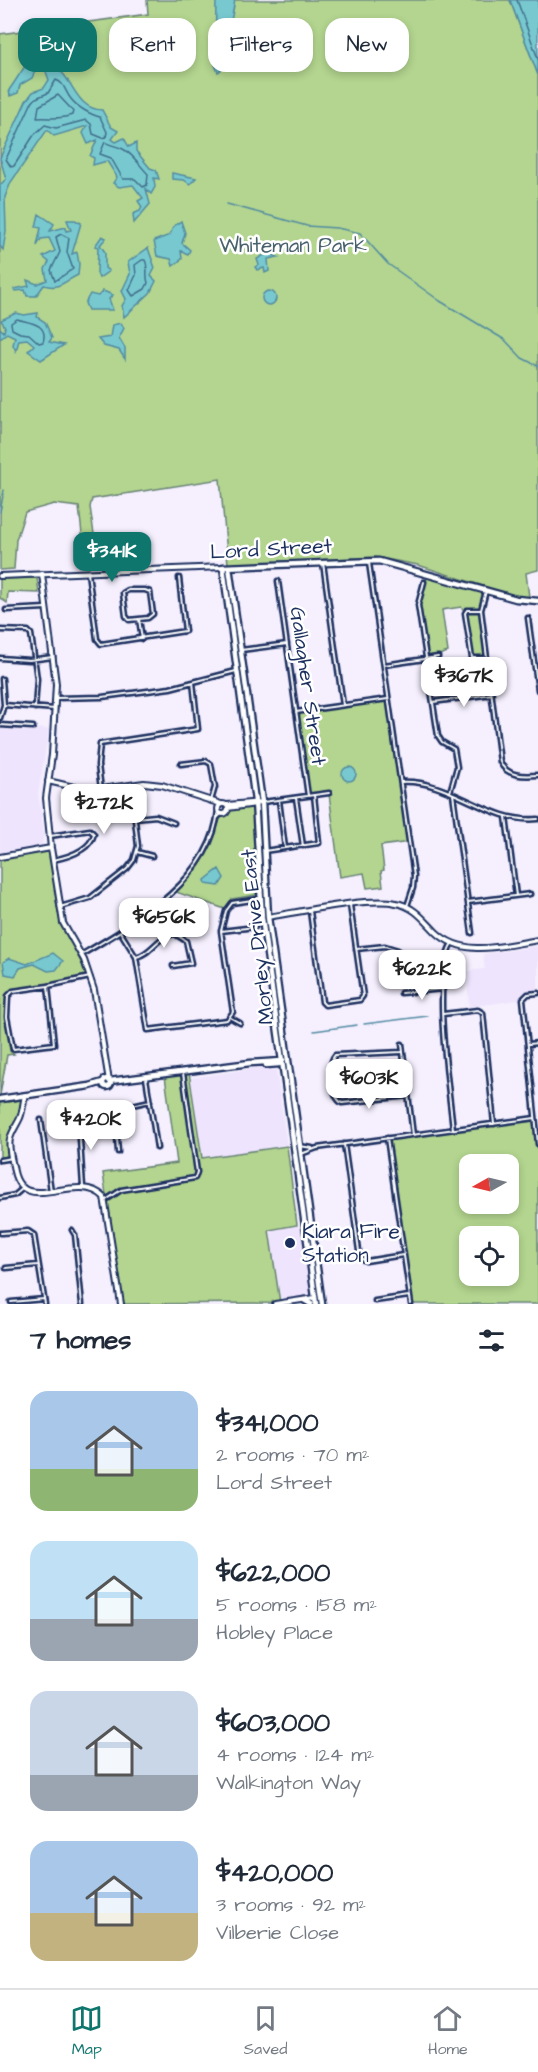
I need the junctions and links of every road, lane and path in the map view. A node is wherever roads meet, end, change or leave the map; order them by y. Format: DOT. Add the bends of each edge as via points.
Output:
graph roads {
  1 [pos="370,560"];
  2 [pos="323,563"];
  3 [pos="223,567"];
  4 [pos="230,567"];
  5 [pos="88,573"];
  6 [pos="42,574"];
  7 [pos="0,576"];
  8 [pos="179,578"];
  9 [pos="278,581"];
  10 [pos="424,582"];
  11 [pos="486,591"];
  12 [pos="538,602"];
  13 [pos="46,608"];
  14 [pos="6,610"];
  15 [pos="481,610"];
  16 [pos="528,618"];
  17 [pos="139,619"];
  18 [pos="0,630"];
  19 [pos="142,639"];
  20 [pos="287,644"];
  21 [pos="240,650"];
  22 [pos="533,656"];
  23 [pos="538,656"];
  24 [pos="53,657"];
  25 [pos="438,657"];
  26 [pos="0,658"];
  27 [pos="487,658"];
  28 [pos="34,659"];
  29 [pos="428,659"];
  30 [pos="384,665"];
  31 [pos="237,670"];
  32 [pos="2,679"];
  33 [pos="193,682"];
  34 [pos="538,690"];
  35 [pos="492,694"];
  36 [pos="56,698"];
  37 [pos="389,699"];
  38 [pos="434,702"];
  39 [pos="4,705"];
  40 [pos="343,705"];
  41 [pos="35,708"];
  42 [pos="55,709"];
  43 [pos="296,712"];
  44 [pos="0,718"];
  45 [pos="0,725"];
  46 [pos="33,727"];
  47 [pos="181,764"];
  48 [pos="538,775"];
  49 [pos="48,781"];
  50 [pos="400,782"];
  51 [pos="130,785"];
  52 [pos="101,789"];
  53 [pos="451,792"];
  54 [pos="328,793"];
  55 [pos="314,795"];
  56 [pos="308,796"];
  57 [pos="296,797"];
  58 [pos="279,800"];
  59 [pos="212,801"];
  60 [pos="262,802"];
  61 [pos="255,803"];
  62 [pos="221,804"];
  63 [pos="227,807"];
  64 [pos="219,811"];
  65 [pos="506,817"];
  66 [pos="135,818"];
  67 [pos="538,819"];
  68 [pos="174,823"];
  69 [pos="50,836"];
  70 [pos="303,846"];
  71 [pos="51,848"];
  72 [pos="285,848"];
  73 [pos="264,851"];
  74 [pos="137,852"];
  75 [pos="152,856"];
  76 [pos="0,857"];
  77 [pos="53,860"];
  78 [pos="530,894"];
  79 [pos="516,896"];
  80 [pos="260,898"];
  81 [pos="468,902"];
  82 [pos="350,905"];
  83 [pos="407,906"];
  84 [pos="60,908"];
  85 [pos="195,911"];
  86 [pos="310,911"];
  87 [pos="265,917"];
  88 [pos="255,927"];
  89 [pos="221,932"];
  90 [pos="121,933"];
  91 [pos="472,933"];
  92 [pos="181,937"];
  93 [pos="538,940"];
  94 [pos="452,943"];
  95 [pos="356,949"];
  96 [pos="398,950"];
  97 [pos="81,956"];
  98 [pos="136,957"];
  99 [pos="173,966"];
  100 [pos="90,977"];
  101 [pos="48,986"];
  102 [pos="444,989"];
  103 [pos="401,993"];
  104 [pos="538,993"];
  105 [pos="443,1014"];
  106 [pos="231,1018"];
  107 [pos="240,1023"];
  108 [pos="538,1043"];
  109 [pos="402,1044"];
  110 [pos="528,1044"];
  111 [pos="286,1048"];
  112 [pos="402,1052"];
  113 [pos="282,1061"];
  114 [pos="289,1070"];
  115 [pos="183,1073"];
  116 [pos="146,1078"];
  117 [pos="107,1083"];
  118 [pos="23,1096"];
  119 [pos="408,1096"];
  120 [pos="0,1099"];
  121 [pos="150,1101"];
  122 [pos="76,1116"];
  123 [pos="535,1118"];
  124 [pos="41,1120"];
  125 [pos="494,1124"];
  126 [pos="453,1130"];
  127 [pos="413,1135"];
  128 [pos="387,1138"];
  129 [pos="344,1144"];
  130 [pos="538,1144"];
  131 [pos="300,1146"];
  132 [pos="157,1148"];
  133 [pos="317,1148"];
  134 [pos="118,1152"];
  135 [pos="301,1154"];
  136 [pos="12,1158"];
  137 [pos="0,1160"];
  138 [pos="83,1187"];
  139 [pos="22,1189"];
  140 [pos="51,1191"];
  141 [pos="0,1198"];
  142 [pos="105,1200"];
  143 [pos="310,1220"];
  144 [pos="305,1227"];
  145 [pos="72,1230"];
  146 [pos="1,1233"];
  147 [pos="403,1256"];
  148 [pos="315,1257"];
  149 [pos="38,1265"];
  150 [pos="311,1265"];
  151 [pos="6,1268"];
  152 [pos="318,1283"];
  153 [pos="409,1296"];
  154 [pos="44,1299"];
  155 [pos="304,1300"];
  156 [pos="316,1301"];
  157 [pos="375,1301"];
  158 [pos="11,1302"];
  159 [pos="45,1304"];
  160 [pos="82,1304"];
  161 [pos="121,1304"];
  162 [pos="275,1304"];
  163 [pos="310,1304"];
  164 [pos="321,1304"];
  165 [pos="411,1304"];
  1 -- 2 [label="main road, Lord Street"];
  1 -- 11 [label="main road, Lord Street"];
  1 -- 30 [label="street"];
  2 -- 4 [label="main road, Lord Street"];
  2 -- 40 [label="street"];
  3 -- 4 [label="main road, Lord Street"];
  3 -- 5 [label="street, Lord Street"];
  3 -- 31 [label="main road, Morley Drive East"];
  4 -- 21 [label="main road, Morley Drive East"];
  5 -- 6 [label="street, Lord Street"];
  5 -- 19 [label="street" via="99,643"];
  6 -- 7 [label="street, Lord Street"];
  6 -- 13 [label="street"];
  8 -- 19 [label="street" via="185,632"];
  9 -- 20 [label="street, Gallagher Street"];
  10 -- 29 [label="street" via="418,605"];
  11 -- 12 [label="main road, Lord Street"];
  11 -- 15 [label="street"];
  13 -- 14 [label="street"];
  13 -- 24 [label="street"];
  15 -- 27 [label="street"];
  15 -- 27 [label="street" via="465,613 472,658"];
  16 -- 22 [label="street"];
  17 -- 17 [label="street" via="153,614 150,592 125,591 126,616 129,620"];
  17 -- 19 [label="street"];
  18 -- 28 [label="street" via="29,631"];
  20 -- 21 [label="street"];
  20 -- 43 [label="street, Gallagher Street"];
  21 -- 60 [label="main road, Morley Drive East"];
  22 -- 23 [label="street"];
  22 -- 34 [label="street"];
  24 -- 28 [label="street"];
  24 -- 36 [label="street"];
  25 -- 29 [label="street"];
  26 -- 28 [label="street"];
  27 -- 35 [label="street"];
  28 -- 41 [label="street"];
  29 -- 30 [label="street"];
  29 -- 38 [label="street"];
  30 -- 37 [label="street"];
  31 -- 33 [label="street"];
  31 -- 61 [label="main road, Morley Drive East"];
  32 -- 39 [label="street"];
  33 -- 36 [label="street" via="102,697"];
  33 -- 52 [label="street" via="198,729 100,744"];
  35 -- 38 [label="street"];
  35 -- 48 [label="street" via="502,767 514,774"];
  36 -- 42 [label="street"];
  37 -- 40 [label="street"];
  37 -- 50 [label="street"];
  38 -- 53 [label="street" via="439,739 455,751 457,767"];
  39 -- 41 [label="street"];
  39 -- 44 [label="street"];
  40 -- 43 [label="street"];
  41 -- 42 [label="street"];
  42 -- 49 [label="street"];
  43 -- 56 [label="street, Gallagher Street"];
  45 -- 46 [label="street"];
  47 -- 59 [label="street" via="211,764 215,787"];
  49 -- 52 [label="street"];
  49 -- 69 [label="street"];
  50 -- 53 [label="street"];
  50 -- 83 [label="street" via="414,876"];
  51 -- 52 [label="street"];
  51 -- 59 [label="street" via="162,785"];
  51 -- 66 [label="street"];
  53 -- 65 [label="street"];
  53 -- 81 [label="street"];
  54 -- 55 [label="street, Gallagher Street"];
  55 -- 56 [label="street, Gallagher Street"];
  55 -- 70 [label="street" via="320,839"];
  56 -- 57 [label="street, Gallagher Street"];
  57 -- 58 [label="street, Gallagher Street"];
  57 -- 70 [label="street"];
  58 -- 60 [label="street, Gallagher Street"];
  58 -- 72 [label="street"];
  59 -- 62 [label="street"];
  59 -- 64 [label="street"];
  60 -- 61 [label="street"];
  60 -- 73 [label="main road, Morley Drive East"];
  61 -- 63 [label="street"];
  61 -- 80 [label="main road, Morley Drive East"];
  62 -- 63 [label="street"];
  62 -- 64 [label="street"];
  63 -- 64 [label="street" via="226,813"];
  64 -- 90 [label="street" via="209,848 191,875"];
  65 -- 67 [label="street"];
  65 -- 79 [label="street"];
  66 -- 68 [label="street" via="156,816"];
  66 -- 74 [label="street"];
  69 -- 71 [label="street"];
  69 -- 77 [label="street" via="90,830 94,834 73,855"];
  70 -- 72 [label="street"];
  71 -- 76 [label="street"];
  71 -- 77 [label="street"];
  72 -- 73 [label="street"];
  73 -- 87 [label="main road, Morley Drive East"];
  74 -- 75 [label="street"];
  74 -- 84 [label="street" via="127,869 90,898"];
  77 -- 84 [label="street"];
  78 -- 79 [label="street"];
  79 -- 81 [label="street"];
  80 -- 87 [label="main road, Morley Drive East"];
  80 -- 89 [label="street" via="232,903"];
  81 -- 91 [label="street"];
  82 -- 83 [label="street" via="383,901"];
  82 -- 86 [label="street"];
  82 -- 95 [label="street"];
  83 -- 94 [label="street"];
  84 -- 97 [label="street" via="63,923"];
  85 -- 92 [label="street"];
  86 -- 87 [label="street"];
  86 -- 95 [label="street" via="323,1004 362,999"];
  87 -- 111 [label="main road, Morley Drive East"];
  87 -- 113 [label="main road, Morley Drive East"];
  88 -- 89 [label="street"];
  89 -- 106 [label="street"];
  90 -- 97 [label="street"];
  90 -- 98 [label="street"];
  92 -- 98 [label="street" via="164,936 148,953"];
  92 -- 99 [label="street" via="186,941 191,963"];
  93 -- 94 [label="street" via="476,949"];
  94 -- 102 [label="street" via="445,954"];
  95 -- 96 [label="street" via="385,945"];
  97 -- 100 [label="street"];
  98 -- 106 [label="street" via="148,1030"];
  100 -- 101 [label="street"];
  100 -- 117 [label="street"];
  101 -- 101 [label="street" via="54,1044 13,1049 8,996 13,991"];
  102 -- 103 [label="street"];
  102 -- 105 [label="street"];
  104 -- 110 [label="street" via="523,999"];
  105 -- 125 [label="street" via="478,1010 483,1013"];
  105 -- 126 [label="street"];
  106 -- 107 [label="street"];
  108 -- 110 [label="street"];
  109 -- 112 [label="street"];
  110 -- 123 [label="street"];
  111 -- 113 [label="main road"];
  111 -- 114 [label="main road, Morley Drive East"];
  112 -- 119 [label="street"];
  112 -- 119 [label="street" via="334,1055 331,1061 335,1096 342,1103"];
  113 -- 114 [label="main road"];
  113 -- 115 [label="main road"];
  113 -- 144 [label="main road, Morley Drive East"];
  114 -- 131 [label="main road, Morley Drive East"];
  115 -- 116 [label="main road"];
  115 -- 142 [label="street" via="195,1178 121,1190"];
  116 -- 117 [label="main road"];
  116 -- 121 [label="street"];
  117 -- 118 [label="main road"];
  118 -- 120 [label="main road"];
  118 -- 136 [label="street" via="10,1138"];
  119 -- 127 [label="street"];
  121 -- 132 [label="street"];
  121 -- 134 [label="street" via="115,1109"];
  122 -- 138 [label="street"];
  123 -- 125 [label="street"];
  123 -- 130 [label="street"];
  124 -- 140 [label="street"];
  125 -- 126 [label="street"];
  126 -- 127 [label="street"];
  127 -- 128 [label="street"];
  128 -- 129 [label="street"];
  128 -- 147 [label="street"];
  129 -- 133 [label="street"];
  129 -- 147 [label="street" via="360,1258 366,1261"];
  131 -- 133 [label="street"];
  131 -- 135 [label="main road, Morley Drive East"];
  133 -- 135 [label="street"];
  135 -- 143 [label="main road, Morley Drive East"];
  136 -- 137 [label="street"];
  136 -- 139 [label="street" via="15,1180"];
  138 -- 140 [label="street"];
  138 -- 142 [label="street" via="94,1189"];
  139 -- 140 [label="street" via="30,1193"];
  139 -- 141 [label="street"];
  142 -- 161 [label="street"];
  143 -- 144 [label="main road"];
  143 -- 148 [label="main road, Morley Drive East"];
  144 -- 150 [label="main road, Morley Drive East"];
  145 -- 160 [label="street"];
  146 -- 149 [label="street" via="33,1233"];
  147 -- 153 [label="street"];
  148 -- 150 [label="main road"];
  148 -- 152 [label="main road, Morley Drive East"];
  149 -- 151 [label="street"];
  149 -- 154 [label="street"];
  150 -- 156 [label="main road, Morley Drive East"];
  152 -- 156 [label="street"];
  152 -- 164 [label="main road, Morley Drive East"];
  153 -- 157 [label="street"];
  153 -- 165 [label="street"];
  154 -- 158 [label="street"];
  154 -- 159 [label="street"];
  155 -- 156 [label="street"];
  155 -- 162 [label="street"];
  155 -- 163 [label="main road"];
  156 -- 164 [label="street"];
}
